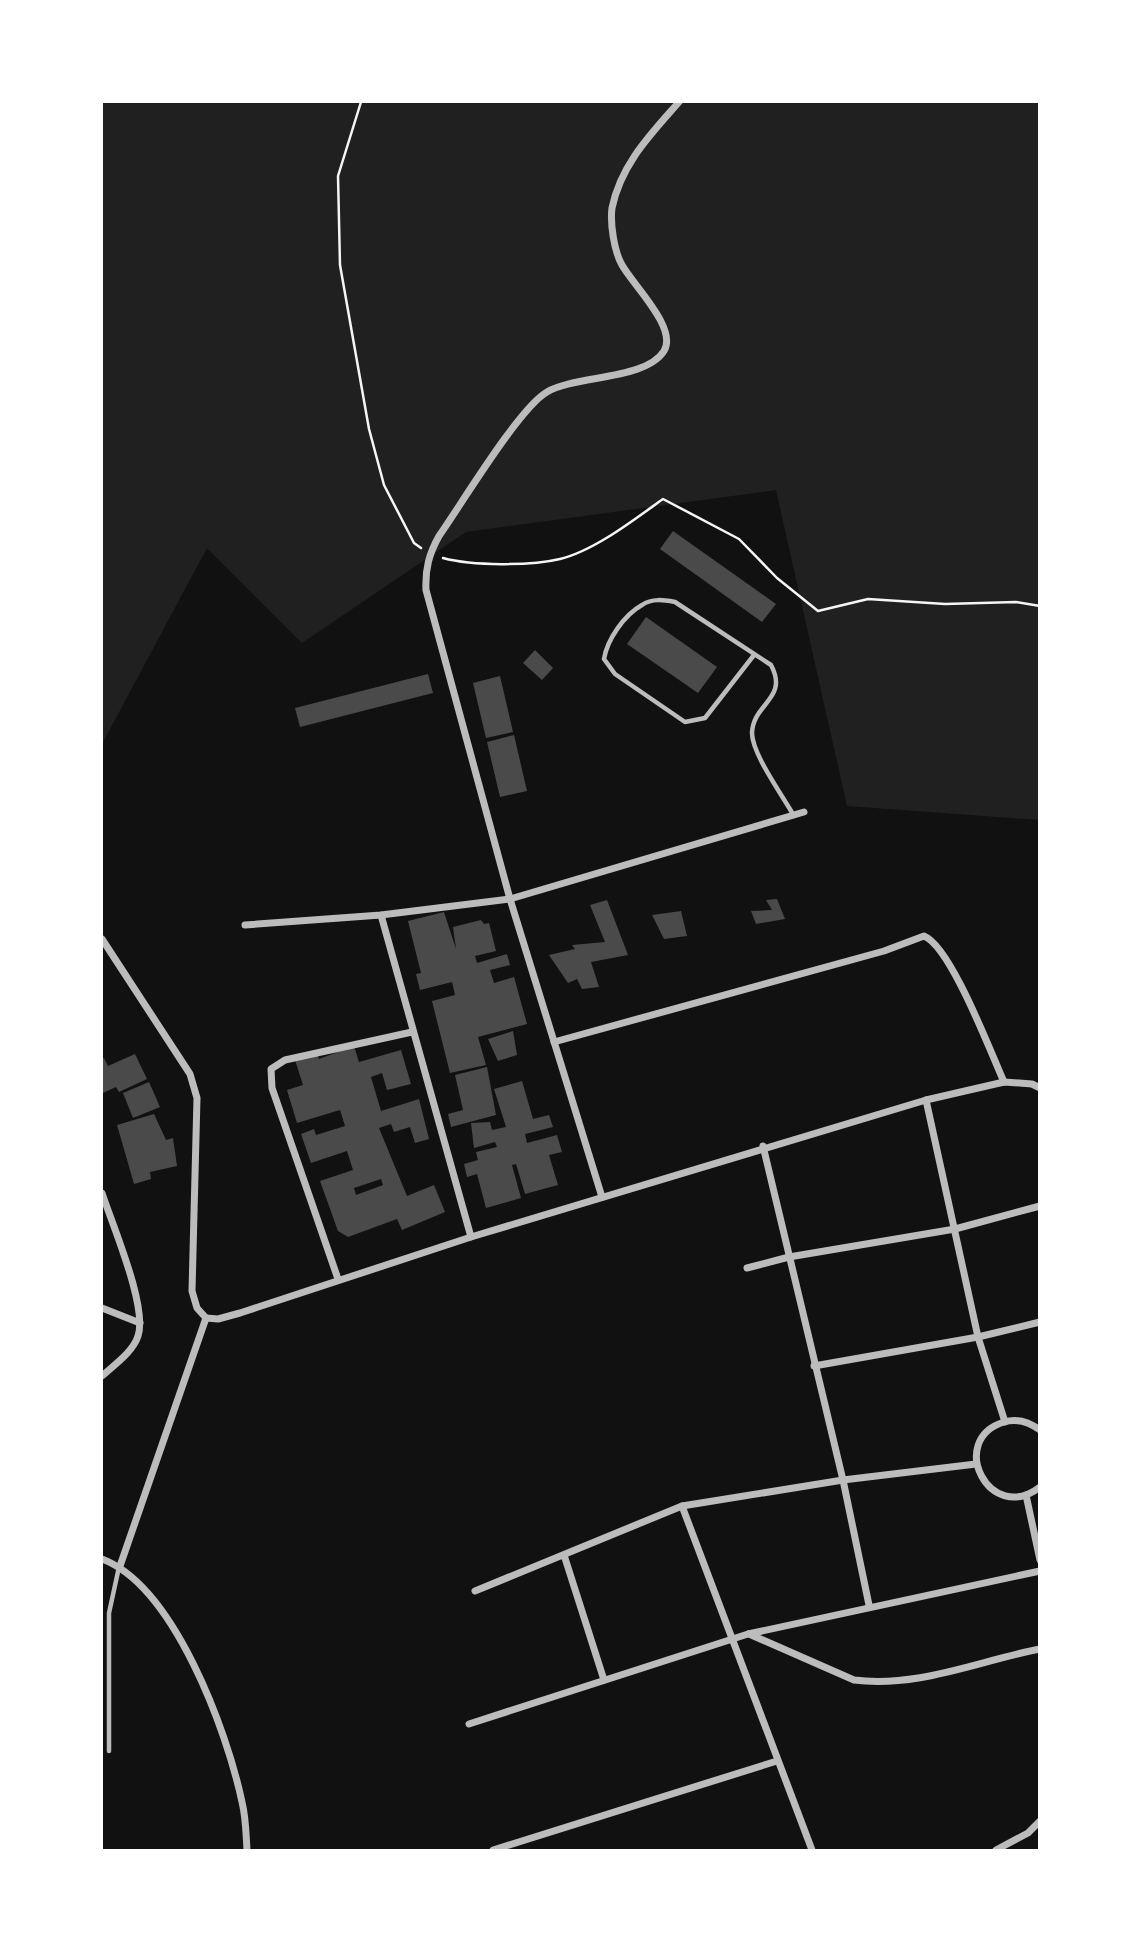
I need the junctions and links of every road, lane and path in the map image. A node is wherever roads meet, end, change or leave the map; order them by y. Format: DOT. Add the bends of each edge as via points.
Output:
graph roads {
  1 [pos="361,102"];
  2 [pos="679,102"];
  3 [pos="429,555"];
  4 [pos="1040,606"];
  5 [pos="754,655"];
  6 [pos="804,813"];
  7 [pos="794,816"];
  8 [pos="510,899"];
  9 [pos="381,915"];
  10 [pos="245,925"];
  11 [pos="102,939"];
  12 [pos="412,1032"];
  13 [pos="554,1042"];
  14 [pos="1004,1082"];
  15 [pos="1040,1088"];
  16 [pos="926,1100"];
  17 [pos="763,1146"];
  18 [pos="102,1194"];
  19 [pos="602,1197"];
  20 [pos="1040,1206"];
  21 [pos="955,1229"];
  22 [pos="471,1237"];
  23 [pos="789,1256"];
  24 [pos="747,1268"];
  25 [pos="338,1279"];
  26 [pos="102,1308"];
  27 [pos="206,1318"];
  28 [pos="1040,1322"];
  29 [pos="140,1323"];
  30 [pos="978,1337"];
  31 [pos="814,1366"];
  32 [pos="102,1376"];
  33 [pos="1005,1422"];
  34 [pos="1040,1430"];
  35 [pos="976,1464"];
  36 [pos="843,1479"];
  37 [pos="1040,1487"];
  38 [pos="1026,1495"];
  39 [pos="682,1506"];
  40 [pos="564,1555"];
  41 [pos="102,1559"];
  42 [pos="1040,1559"];
  43 [pos="120,1566"];
  44 [pos="1040,1571"];
  45 [pos="475,1591"];
  46 [pos="869,1605"];
  47 [pos="748,1634"];
  48 [pos="732,1640"];
  49 [pos="1040,1649"];
  50 [pos="604,1680"];
  51 [pos="469,1724"];
  52 [pos="109,1751"];
  53 [pos="777,1761"];
  54 [pos="1040,1821"];
  55 [pos="1040,1829"];
  56 [pos="1028,1833"];
  57 [pos="247,1850"];
  58 [pos="498,1850"];
  59 [pos="812,1850"];
  60 [pos="996,1850"];
  1 -- 3 [label="path" via="338,176 340,265 369,429 384,485 414,543"];
  2 -- 3 [label="street" via="635,152 612,209 620,262 662,320 666,349 640,367 565,384 544,394 525,412"];
  3 -- 4 [label="path" via="467,565 561,558 620,530 663,499 739,539 818,611 867,599"];
  3 -- 8 [label="street" via="426,590"];
  5 -- 5 [label="lane" via="675,602 658,600 642,605 628,618 609,639 604,659 615,674 685,722 705,718"];
  5 -- 7 [label="lane" via="771,665 777,676 776,692 756,719 752,733"];
  6 -- 7 [label="street"];
  7 -- 8 [label="street"];
  8 -- 9 [label="street"];
  8 -- 13 [label="street"];
  9 -- 10 [label="street"];
  9 -- 12 [label="street"];
  11 -- 27 [label="street" via="190,1074 197,1098 192,1291"];
  12 -- 22 [label="street"];
  12 -- 25 [label="street" via="285,1060 271,1069 272,1088"];
  13 -- 14 [label="street" via="924,936 933,940 947,959"];
  13 -- 19 [label="street"];
  14 -- 15 [label="street"];
  14 -- 16 [label="street"];
  16 -- 17 [label="street"];
  16 -- 21 [label="street"];
  17 -- 19 [label="street"];
  17 -- 23 [label="street"];
  18 -- 29 [label="street" via="131,1278"];
  19 -- 22 [label="street"];
  20 -- 21 [label="street"];
  21 -- 23 [label="street"];
  21 -- 30 [label="street"];
  22 -- 25 [label="street"];
  23 -- 24 [label="street"];
  23 -- 31 [label="street"];
  25 -- 27 [label="street" via="240,1314"];
  26 -- 29 [label="street"];
  27 -- 43 [label="street"];
  28 -- 30 [label="street"];
  29 -- 32 [label="street" via="133,1346"];
  30 -- 31 [label="street"];
  30 -- 33 [label="street"];
  31 -- 36 [label="street"];
  33 -- 34 [label="street" via="1022,1421"];
  33 -- 35 [label="street" via="980,1441"];
  35 -- 36 [label="street"];
  35 -- 38 [label="street" via="988,1487 1013,1497"];
  36 -- 39 [label="street"];
  36 -- 46 [label="street"];
  37 -- 38 [label="street"];
  38 -- 42 [label="street"];
  39 -- 40 [label="street"];
  39 -- 48 [label="street"];
  40 -- 45 [label="street"];
  40 -- 50 [label="street"];
  41 -- 43 [label="street"];
  43 -- 52 [label="lane" via="109,1613"];
  43 -- 57 [label="street" via="162,1610 210,1700 236,1776"];
  44 -- 46 [label="street"];
  46 -- 47 [label="street"];
  47 -- 48 [label="street"];
  47 -- 49 [label="street" via="854,1680 872,1682 940,1675"];
  48 -- 50 [label="street"];
  48 -- 53 [label="street"];
  50 -- 51 [label="street"];
  53 -- 58 [label="street"];
  53 -- 59 [label="street"];
  54 -- 56 [label="street"];
  55 -- 56 [label="street"];
  56 -- 60 [label="street"];
}
